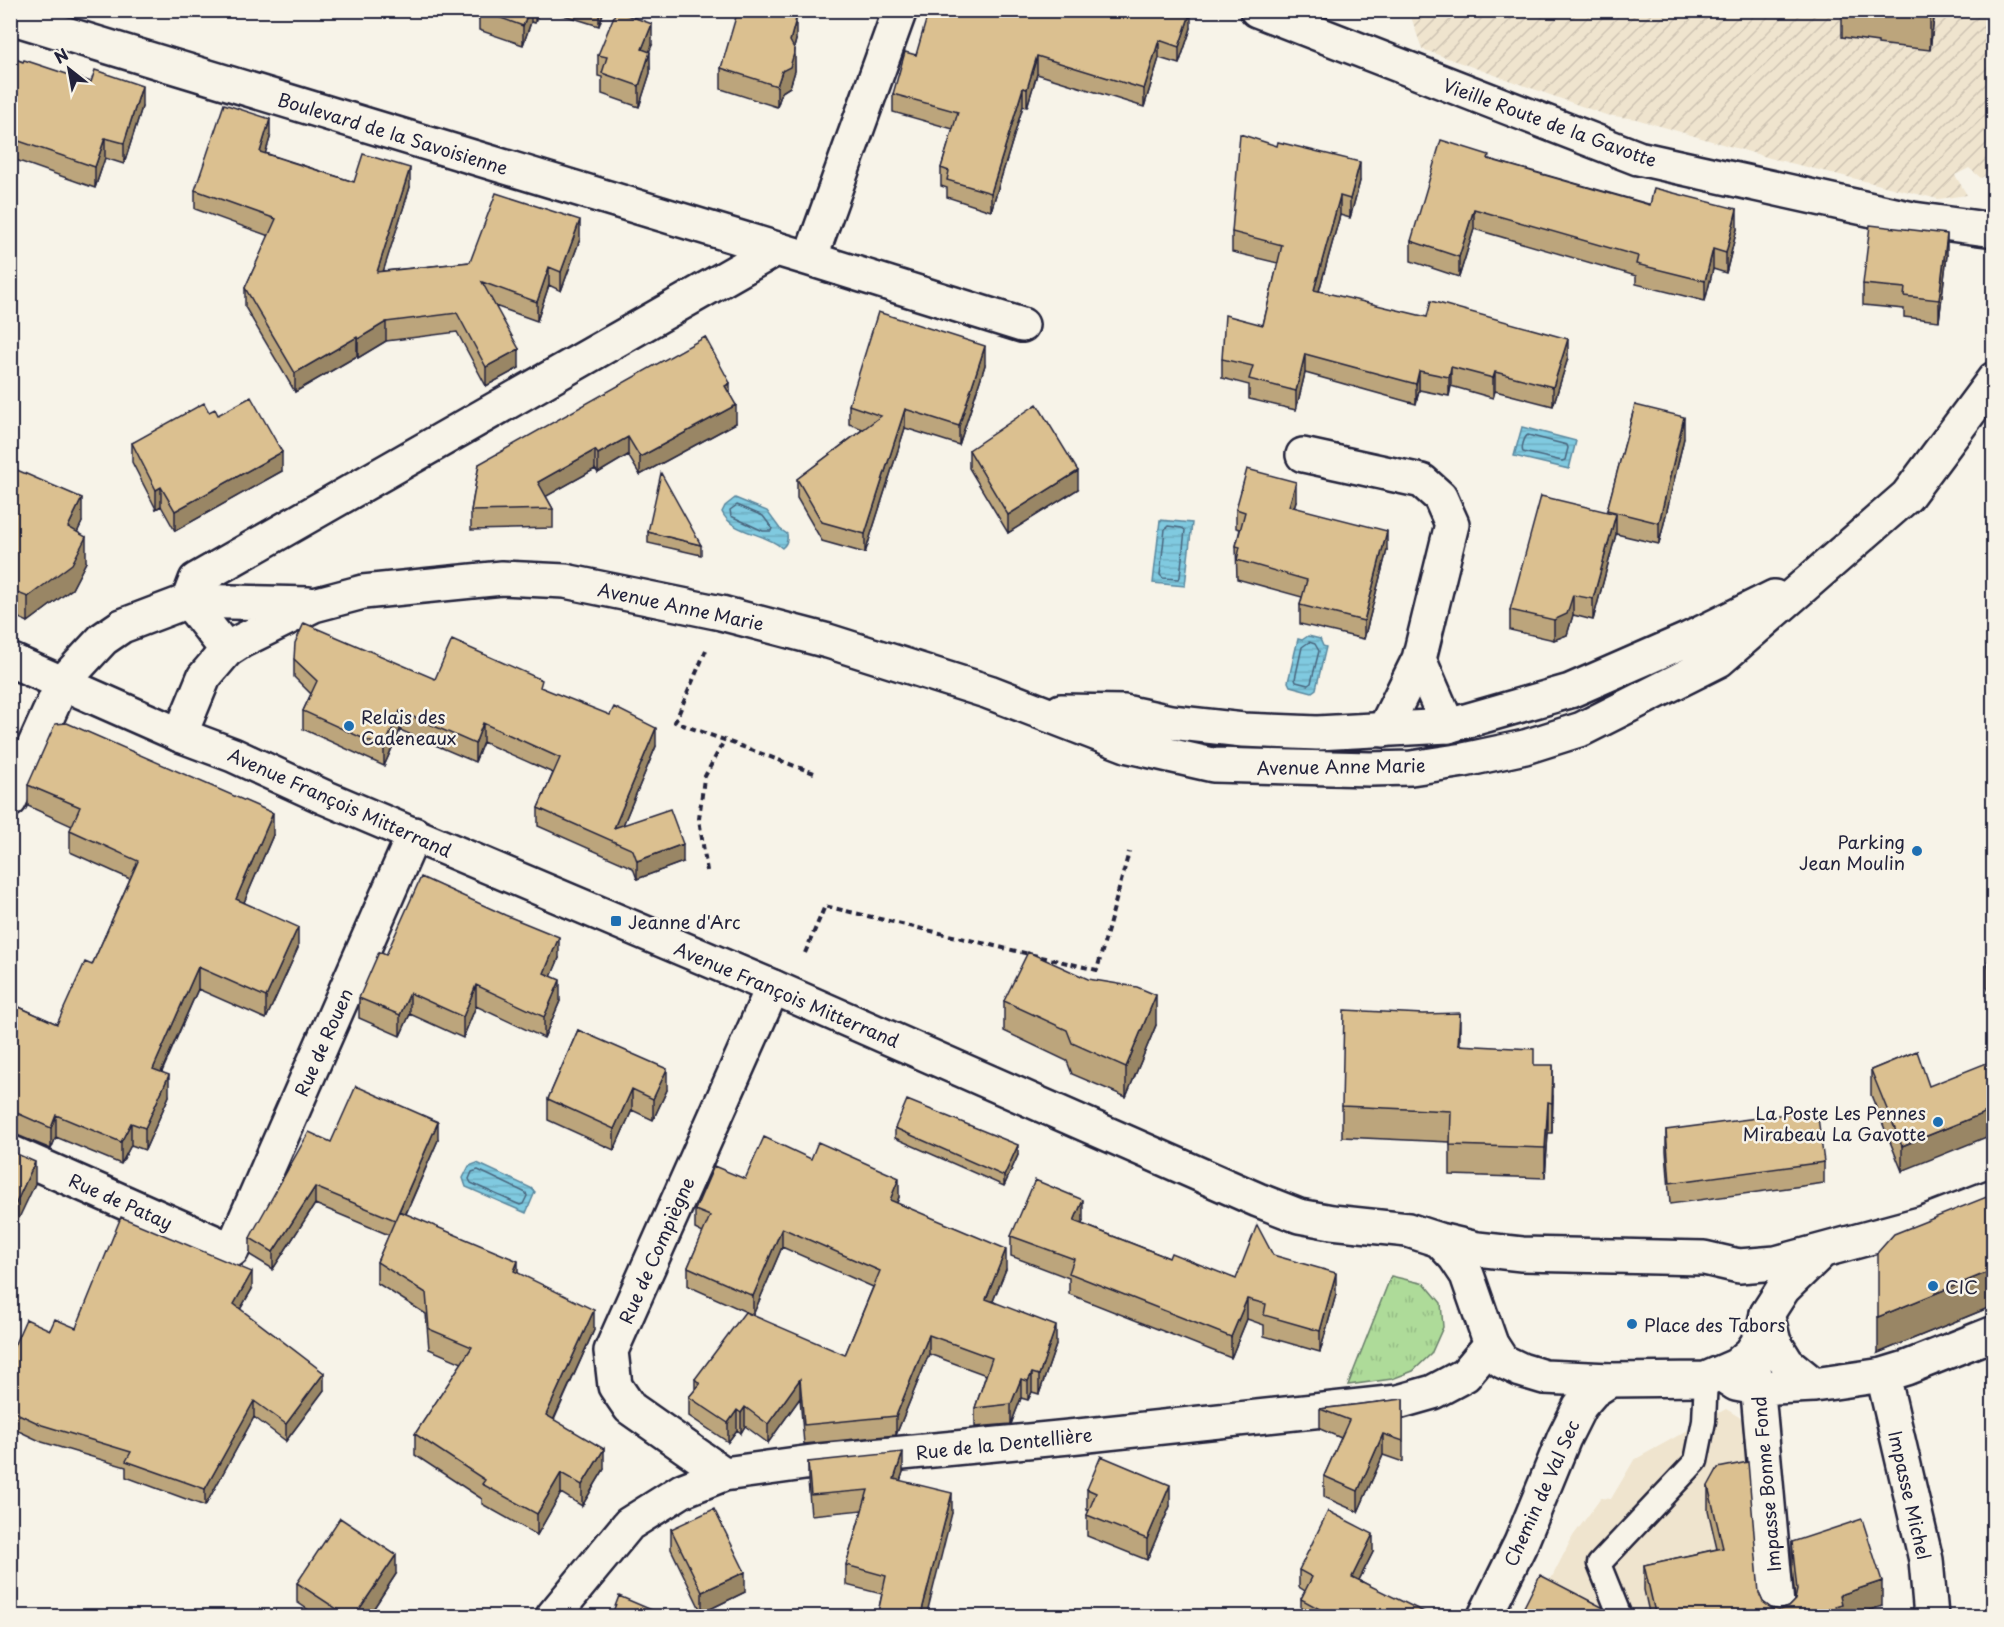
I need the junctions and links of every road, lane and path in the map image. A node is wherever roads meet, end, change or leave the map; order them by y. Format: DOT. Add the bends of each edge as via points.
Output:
graph roads {
  1 [pos="900,10"];
  2 [pos="1257,10"];
  3 [pos="10,17"];
  4 [pos="1994,230"];
  5 [pos="776,249"];
  6 [pos="810,259"];
  7 [pos="1022,325"];
  8 [pos="1994,379"];
  9 [pos="1303,455"];
  10 [pos="1816,576"];
  11 [pos="188,601"];
  12 [pos="314,604"];
  13 [pos="722,613"];
  14 [pos="227,650"];
  15 [pos="1419,659"];
  16 [pos="10,660"];
  17 [pos="63,682"];
  18 [pos="1039,711"];
  19 [pos="1448,726"];
  20 [pos="1384,730"];
  21 [pos="180,735"];
  22 [pos="724,741"];
  23 [pos="1284,767"];
  24 [pos="814,773"];
  25 [pos="10,800"];
  26 [pos="414,834"];
  27 [pos="1129,852"];
  28 [pos="707,871"];
  29 [pos="805,953"];
  30 [pos="773,987"];
  31 [pos="10,1152"];
  32 [pos="1994,1196"];
  33 [pos="1439,1240"];
  34 [pos="232,1250"];
  35 [pos="1822,1251"];
  36 [pos="1522,1254"];
  37 [pos="1739,1266"];
  38 [pos="1767,1314"];
  39 [pos="1486,1330"];
  40 [pos="1994,1333"];
  41 [pos="1751,1353"];
  42 [pos="1883,1375"];
  43 [pos="1713,1377"];
  44 [pos="1610,1380"];
  45 [pos="1814,1385"];
  46 [pos="1757,1388"];
  47 [pos="724,1474"];
  48 [pos="553,1617"];
  49 [pos="1485,1617"];
  50 [pos="1620,1617"];
  51 [pos="1778,1617"];
  52 [pos="1931,1617"];
  1 -- 6 [label="street"];
  2 -- 4 [label="street, Vieille Route de la Gavotte" via="1638,158 1913,219"];
  3 -- 5 [label="street, Boulevard de la Savoisienne"];
  5 -- 6 [label="street, Boulevard de la Savoisienne"];
  5 -- 11 [label="street" via="196,580"];
  6 -- 7 [label="street, Boulevard de la Savoisienne"];
  8 -- 10 [label="street, Avenue Anne Marie" via="1907,496"];
  9 -- 15 [label="street" via="1422,481 1440,497 1452,524"];
  10 -- 19 [label="street, Avenue Anne Marie" via="1689,639 1570,691"];
  10 -- 23 [label="street, Avenue Anne Marie" via="1719,660 1582,729 1525,747 1411,768"];
  11 -- 12 [label="street, Avenue Anne Marie"];
  11 -- 14 [label="street"];
  11 -- 17 [label="street, Avenue Anne Marie" via="122,626 103,639"];
  12 -- 13 [label="street, Avenue Anne Marie" via="363,592 502,578 565,581"];
  12 -- 14 [label="street, Avenue Anne Marie"];
  13 -- 18 [label="street, Avenue Anne Marie" via="828,640"];
  13 -- 22 [label="path" via="675,722"];
  14 -- 21 [label="street, Avenue Anne Marie" via="204,677"];
  15 -- 19 [label="street"];
  15 -- 20 [label="street"];
  16 -- 17 [label="street, Avenue François Mitterrand"];
  17 -- 21 [label="street, Avenue François Mitterrand"];
  17 -- 25 [label="street, Avenue Anne Marie"];
  18 -- 20 [label="street, Avenue Anne Marie" via="1125,712 1243,730"];
  18 -- 23 [label="street, Avenue Anne Marie" via="1129,746 1213,765"];
  19 -- 20 [label="street, Avenue Anne Marie"];
  19 -- 23 [label="street" via="1423,747 1338,753"];
  21 -- 26 [label="street, Avenue François Mitterrand"];
  22 -- 24 [label="path"];
  22 -- 28 [label="path" via="704,778 699,819"];
  26 -- 30 [label="street, Avenue François Mitterrand"];
  26 -- 34 [label="street, Rue de Rouen"];
  27 -- 29 [label="path" via="1097,970 825,906"];
  30 -- 33 [label="street, Avenue François Mitterrand" via="1299,1216 1408,1230"];
  30 -- 47 [label="street, Rue de Compiègne" via="611,1351 615,1386 630,1408"];
  31 -- 34 [label="street, Rue de Patay"];
  32 -- 35 [label="street, Avenue François Mitterrand" via="1924,1223"];
  33 -- 36 [label="street, Avenue François Mitterrand"];
  33 -- 39 [label="street" via="1467,1275"];
  35 -- 37 [label="street, Avenue François Mitterrand" via="1776,1263"];
  35 -- 38 [label="street, Avenue François Mitterrand" via="1783,1289"];
  36 -- 37 [label="street, Avenue François Mitterrand" via="1704,1258"];
  36 -- 39 [label="street" via="1495,1274 1486,1293"];
  37 -- 38 [label="street" via="1757,1283"];
  38 -- 41 [label="street, Avenue François Mitterrand" via="1762,1336"];
  38 -- 45 [label="street" via="1774,1342 1787,1363"];
  39 -- 44 [label="street" via="1502,1361 1521,1370 1544,1377"];
  39 -- 47 [label="street, Rue de la Dentellière" via="1466,1375 1433,1392 1398,1402"];
  40 -- 42 [label="street"];
  41 -- 43 [label="street, Avenue François Mitterrand"];
  41 -- 46 [label="street, Impasse Bonne Fond"];
  42 -- 45 [label="street"];
  42 -- 52 [label="street, Impasse Michel" via="1926,1560"];
  43 -- 44 [label="street"];
  43 -- 46 [label="street"];
  43 -- 50 [label="lane" via="1696,1461 1599,1564"];
  44 -- 49 [label="street, Chemin de Val Sec" via="1580,1406"];
  45 -- 46 [label="street"];
  46 -- 51 [label="street, Impasse Bonne Fond"];
  47 -- 48 [label="street, Rue de la Dentellière" via="683,1490 629,1524"];
}
